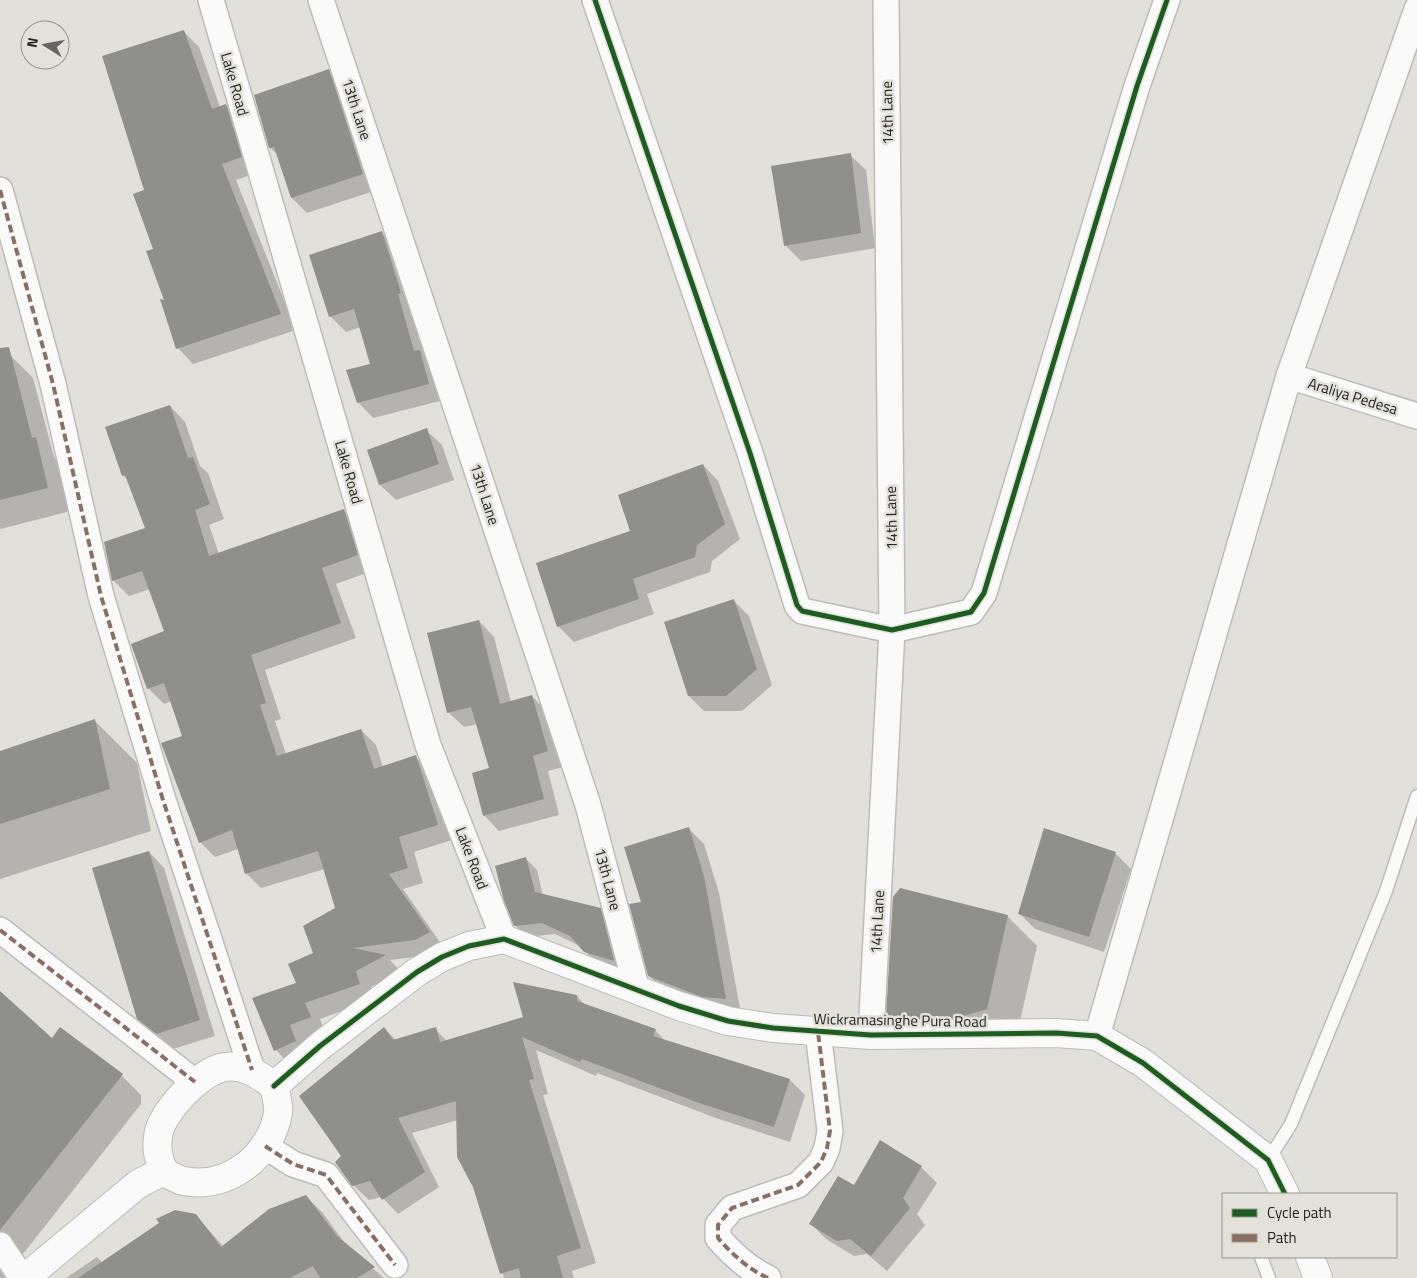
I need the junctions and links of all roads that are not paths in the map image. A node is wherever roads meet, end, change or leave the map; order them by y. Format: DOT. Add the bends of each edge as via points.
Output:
graph roads {
  1 [pos="211,0"];
  2 [pos="321,0"];
  3 [pos="595,0"];
  4 [pos="886,0"];
  5 [pos="1167,0"];
  6 [pos="1417,9"];
  7 [pos="0,190"];
  8 [pos="1289,376"];
  9 [pos="1417,416"];
  10 [pos="892,630"];
  11 [pos="1417,796"];
  12 [pos="0,930"];
  13 [pos="504,939"];
  14 [pos="638,990"];
  15 [pos="818,1032"];
  16 [pos="871,1035"];
  17 [pos="1097,1036"];
  18 [pos="252,1070"];
  19 [pos="195,1082"];
  20 [pos="274,1086"];
  21 [pos="265,1146"];
  22 [pos="1268,1160"];
  23 [pos="163,1171"];
  24 [pos="1284,1193"];
  25 [pos="0,1245"];
  26 [pos="1261,1258"];
  27 [pos="1310,1258"];
  28 [pos="395,1265"];
  29 [pos="23,1278"];
  30 [pos="768,1278"];
  31 [pos="1269,1278"];
  32 [pos="1318,1278"];
  1 -- 13 [label="street, Lake Road" via="428,745"];
  2 -- 14 [label="street, 13th Lane" via="588,806"];
  3 -- 10 [label="street" via="750,453 797,605 802,611"];
  4 -- 10 [label="street, 14th Lane"];
  5 -- 10 [label="street" via="1137,86 984,593 971,612"];
  6 -- 8 [label="street"];
  7 -- 18 [label="street" via="53,384 101,596 163,800"];
  8 -- 9 [label="street, Araliya Pedesa"];
  8 -- 17 [label="street"];
  10 -- 16 [label="street, 14th Lane"];
  11 -- 22 [label="lane" via="1386,891 1291,1124"];
  12 -- 19 [label="street"];
  13 -- 14 [label="street, Wickramasinghe Pura Road"];
  13 -- 20 [label="street" via="469,946 417,972 320,1046"];
  14 -- 15 [label="street, Wickramasinghe Pura Road" via="728,1021"];
  15 -- 16 [label="street, Wickramasinghe Pura Road"];
  15 -- 30 [label="street" via="830,1131 821,1162 798,1185 732,1208 718,1225 718,1238 725,1246 753,1271"];
  16 -- 17 [label="street, Wickramasinghe Pura Road" via="1056,1033"];
  17 -- 22 [label="street, Wickramasinghe Pura Road" via="1143,1063"];
  18 -- 19 [label="street" via="224,1067"];
  18 -- 20 [label="street"];
  19 -- 23 [label="street" via="173,1105 158,1135 158,1155"];
  20 -- 21 [label="street" via="278,1111"];
  21 -- 23 [label="street" via="252,1162 230,1175 207,1181 184,1181"];
  21 -- 28 [label="street" via="293,1164 326,1175"];
  22 -- 24 [label="street, Wickramasinghe Pura Road"];
  23 -- 29 [label="street" via="138,1184"];
  25 -- 29 [label="street"];
  26 -- 31 [label="lane"];
  27 -- 32 [label="street"];
}
